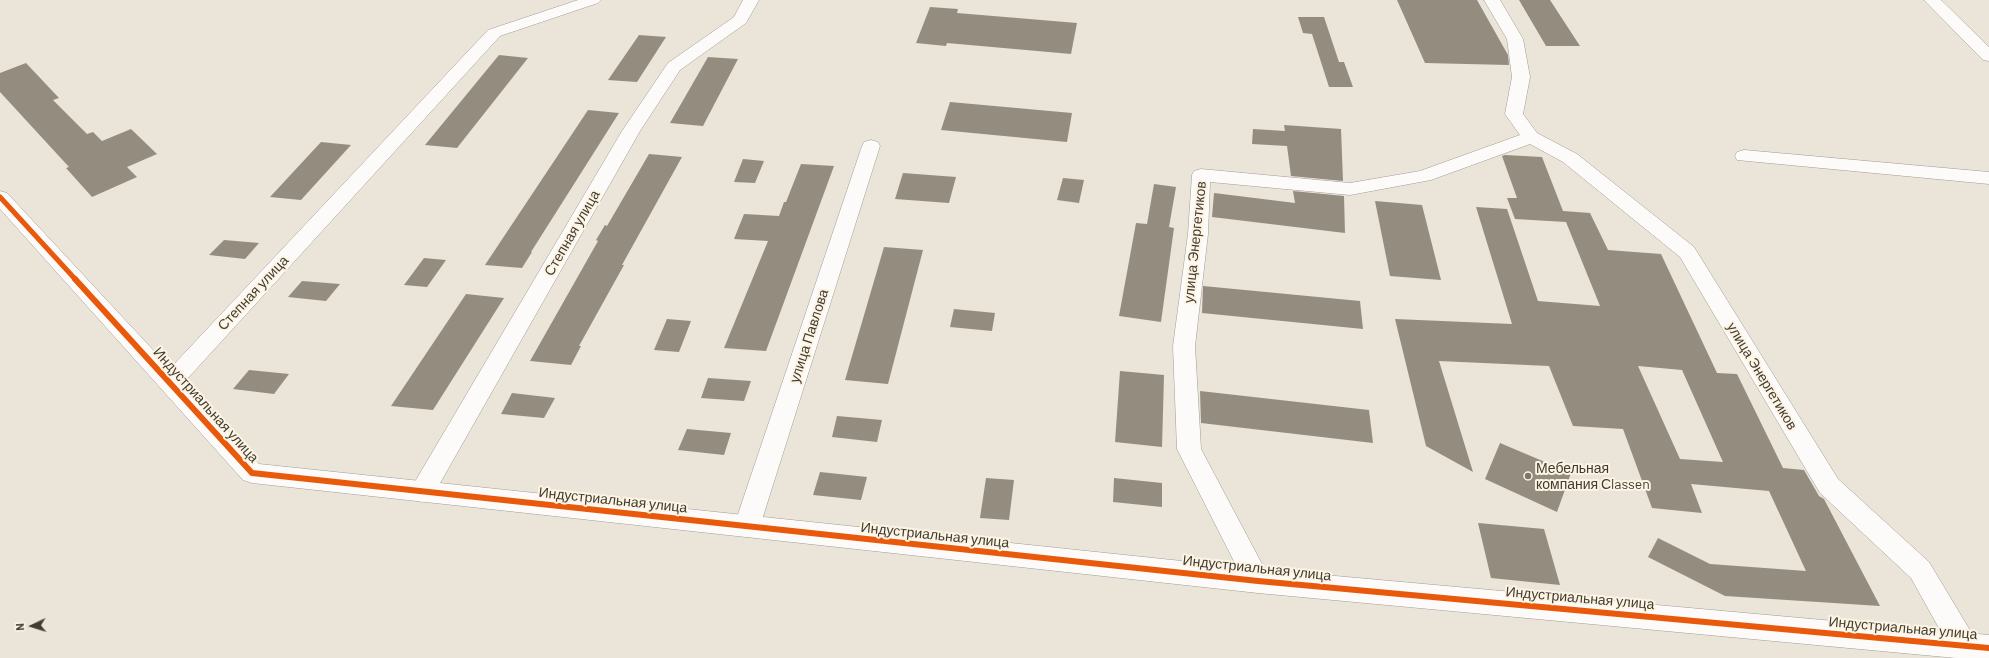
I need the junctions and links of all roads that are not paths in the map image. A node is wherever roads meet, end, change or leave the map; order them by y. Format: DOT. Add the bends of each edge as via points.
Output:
graph roads {
  1 [pos="593,0"];
  2 [pos="751,0"];
  3 [pos="1492,0"];
  4 [pos="1932,0"];
  5 [pos="1989,56"];
  6 [pos="1531,136"];
  7 [pos="871,146"];
  8 [pos="1744,156"];
  9 [pos="1989,178"];
  10 [pos="0,197"];
  11 [pos="170,383"];
  12 [pos="422,492"];
  13 [pos="747,526"];
  14 [pos="1258,581"];
  15 [pos="1977,647"];
  1 -- 11 [label="street, Степная улица" via="494,33"];
  2 -- 12 [label="street, Степная улица" via="740,20 674,67 631,131"];
  3 -- 6 [label="street, улица Энергетиков" via="1516,39 1521,77 1514,114"];
  4 -- 5 [label="street"];
  6 -- 14 [label="street, улица Энергетиков" via="1424,176 1350,189 1201,175 1198,234 1184,346 1189,449"];
  6 -- 15 [label="street, улица Энергетиков" via="1570,158 1687,252 1829,486 1920,570"];
  7 -- 13 [label="street, улица Павлова"];
  8 -- 9 [label="street"];
  10 -- 11 [label="street, Индустриальная улица"];
  11 -- 12 [label="street, Индустриальная улица" via="252,474"];
  12 -- 13 [label="street, Индустриальная улица"];
  13 -- 14 [label="street, Индустриальная улица"];
  14 -- 15 [label="street, Индустриальная улица"];
}
